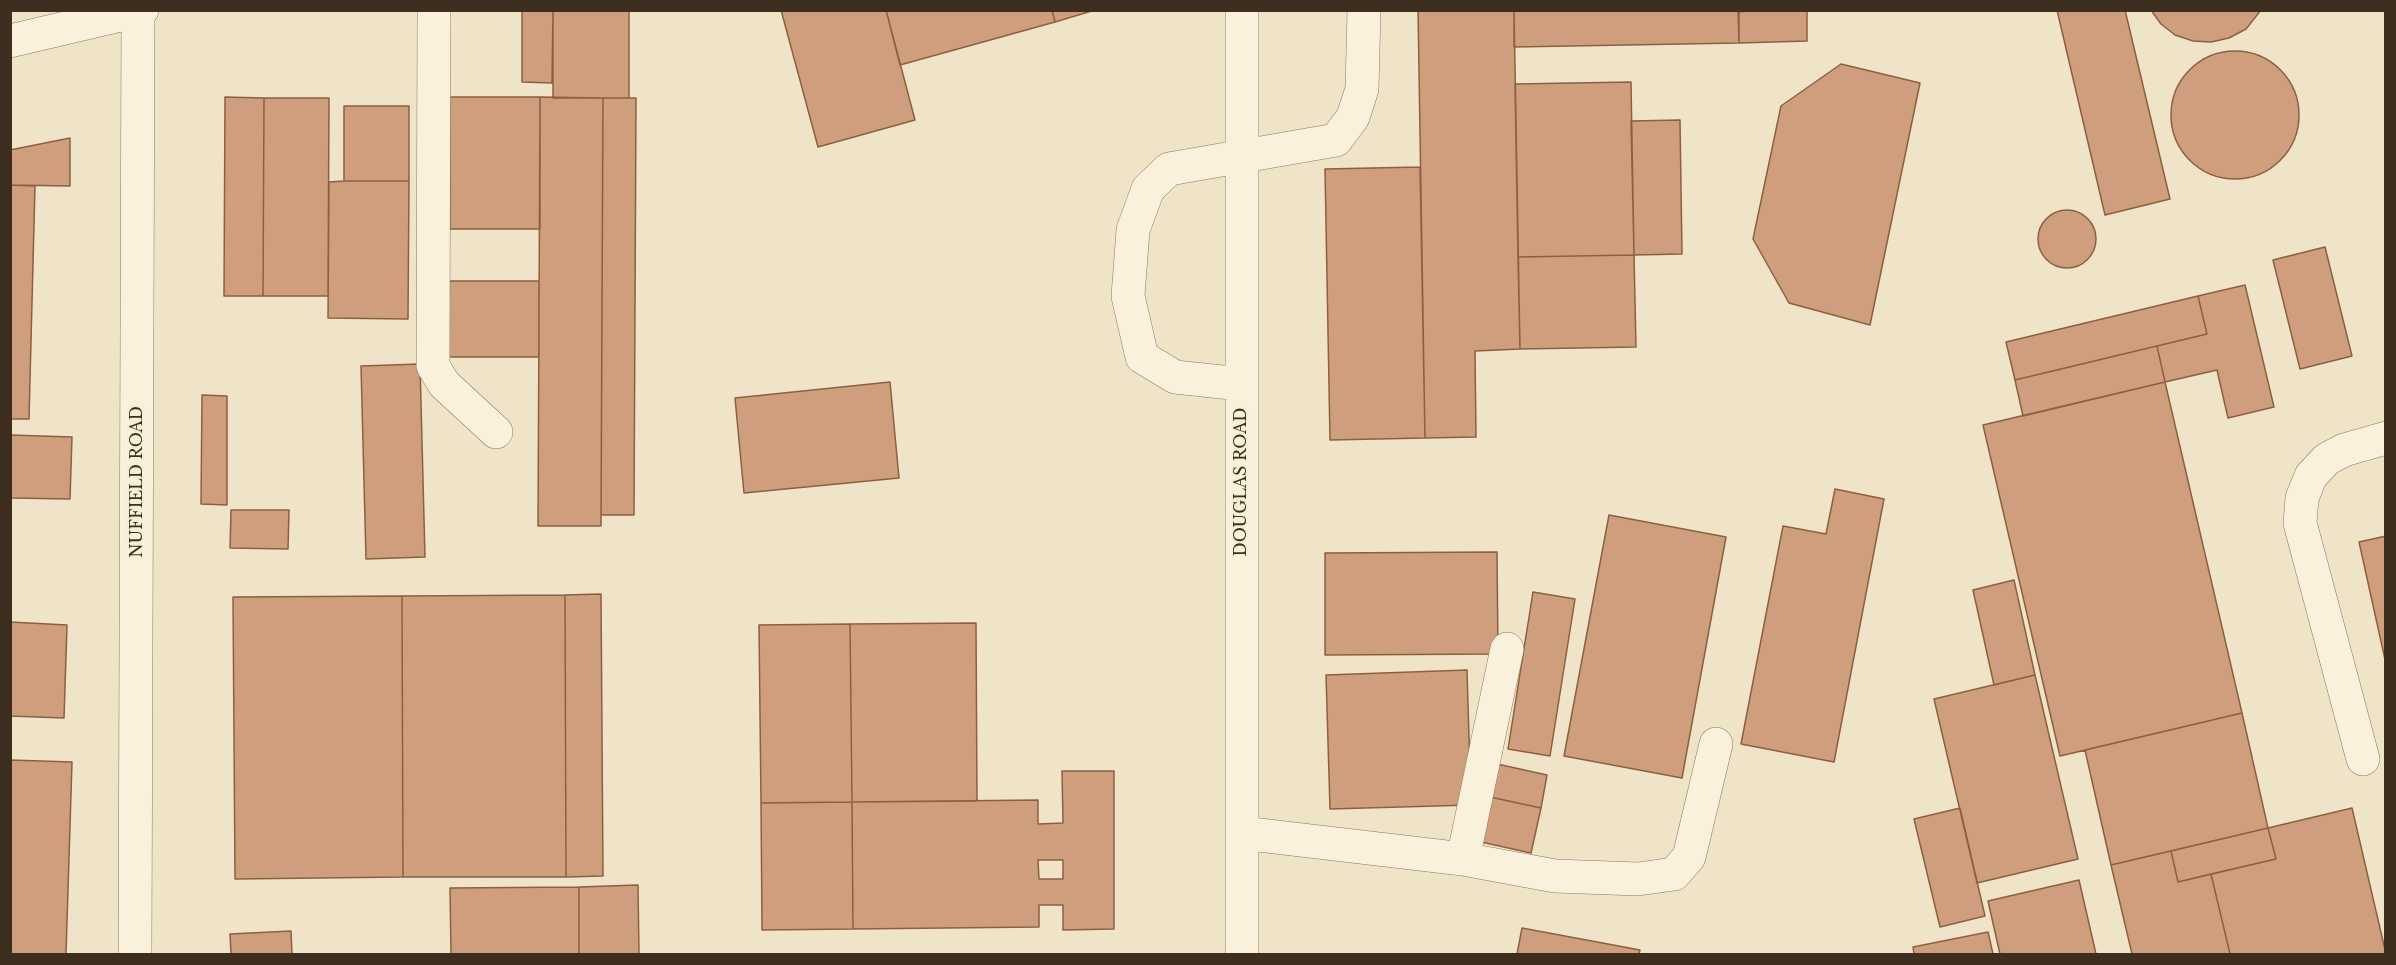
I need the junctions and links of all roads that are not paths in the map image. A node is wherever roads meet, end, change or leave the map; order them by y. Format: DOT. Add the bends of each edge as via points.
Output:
graph roads {
  1 [pos="434,10"];
  2 [pos="1242,10"];
  3 [pos="1364,10"];
  4 [pos="140,11"];
  5 [pos="10,41"];
  6 [pos="1243,155"];
  7 [pos="1241,384"];
  8 [pos="496,432"];
  9 [pos="2385,438"];
  10 [pos="1507,649"];
  11 [pos="1716,744"];
  12 [pos="2363,759"];
  13 [pos="1242,834"];
  14 [pos="1463,859"];
  15 [pos="135,954"];
  16 [pos="1242,954"];
  1 -- 8 [label="street" via="433,366 444,384"];
  2 -- 6 [label="street, DOUGLAS ROAD"];
  3 -- 6 [label="street" via="1362,89 1353,117 1336,140"];
  4 -- 5 [label="street"];
  4 -- 15 [label="street, NUFFIELD ROAD"];
  6 -- 7 [label="street, DOUGLAS ROAD"];
  6 -- 7 [label="street" via="1169,169 1148,189 1133,230 1128,296 1142,357 1174,377"];
  7 -- 13 [label="street, DOUGLAS ROAD"];
  9 -- 12 [label="street" via="2327,459 2312,476 2302,498 2300,523"];
  10 -- 14 [label="street"];
  11 -- 14 [label="street" via="1689,857 1674,874 1638,879 1555,876"];
  13 -- 14 [label="street"];
  13 -- 16 [label="street, DOUGLAS ROAD"];
}
